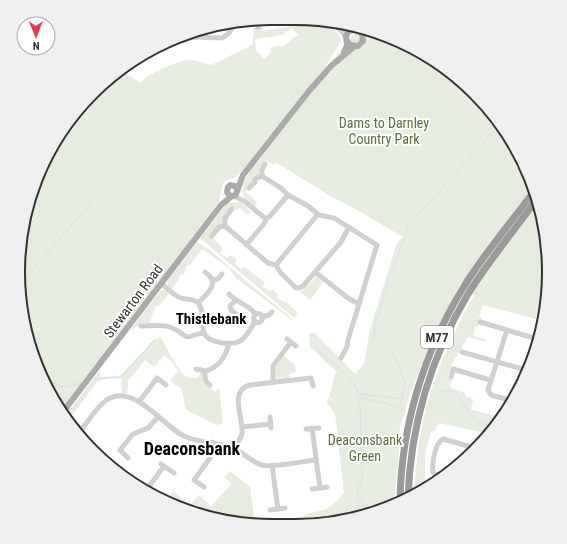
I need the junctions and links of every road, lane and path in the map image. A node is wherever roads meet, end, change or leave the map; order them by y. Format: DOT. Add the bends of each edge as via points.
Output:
graph roads {
  1 [pos="232,29"];
  2 [pos="341,30"];
  3 [pos="350,31"];
  4 [pos="363,34"];
  5 [pos="203,35"];
  6 [pos="347,40"];
  7 [pos="355,46"];
  8 [pos="343,54"];
  9 [pos="265,164"];
  10 [pos="244,175"];
  11 [pos="262,176"];
  12 [pos="228,188"];
  13 [pos="249,188"];
  14 [pos="235,193"];
  15 [pos="288,195"];
  16 [pos="530,196"];
  17 [pos="221,205"];
  18 [pos="533,205"];
  19 [pos="232,209"];
  20 [pos="318,214"];
  21 [pos="266,219"];
  22 [pos="225,226"];
  23 [pos="349,227"];
  24 [pos="212,236"];
  25 [pos="247,244"];
  26 [pos="276,265"];
  27 [pos="205,272"];
  28 [pos="315,272"];
  29 [pos="222,274"];
  30 [pos="213,280"];
  31 [pos="161,283"];
  32 [pos="229,294"];
  33 [pos="235,300"];
  34 [pos="198,302"];
  35 [pos="359,304"];
  36 [pos="272,312"];
  37 [pos="236,314"];
  38 [pos="255,314"];
  39 [pos="262,317"];
  40 [pos="255,321"];
  41 [pos="480,322"];
  42 [pos="141,326"];
  43 [pos="507,330"];
  44 [pos="204,332"];
  45 [pos="342,332"];
  46 [pos="349,335"];
  47 [pos="533,338"];
  48 [pos="229,343"];
  49 [pos="296,346"];
  50 [pos="462,352"];
  51 [pos="341,358"];
  52 [pos="497,362"];
  53 [pos="196,369"];
  54 [pos="522,369"];
  55 [pos="205,371"];
  56 [pos="451,376"];
  57 [pos="490,380"];
  58 [pos="273,382"];
  59 [pos="166,384"];
  60 [pos="210,385"];
  61 [pos="313,386"];
  62 [pos="507,399"];
  63 [pos="139,402"];
  64 [pos="66,408"];
  65 [pos="158,417"];
  66 [pos="270,417"];
  67 [pos="242,427"];
  68 [pos="312,428"];
  69 [pos="319,428"];
  70 [pos="306,429"];
  71 [pos="81,430"];
  72 [pos="212,442"];
  73 [pos="470,447"];
  74 [pos="235,448"];
  75 [pos="128,458"];
  76 [pos="316,460"];
  77 [pos="272,466"];
  78 [pos="174,473"];
  79 [pos="436,474"];
  80 [pos="149,487"];
  81 [pos="204,487"];
  82 [pos="327,487"];
  83 [pos="320,488"];
  84 [pos="312,489"];
  85 [pos="409,491"];
  86 [pos="400,496"];
  87 [pos="284,508"];
  88 [pos="278,509"];
  89 [pos="270,510"];
  1 -- 5 [label="street" via="222,38"];
  2 -- 6 [label="street"];
  3 -- 6 [label="main road, Stewarton Road" via="347,33"];
  4 -- 7 [label="main road, Stewarton Road" via="362,43"];
  6 -- 7 [label="main road" via="350,45"];
  6 -- 8 [label="main road, Stewarton Road"];
  7 -- 8 [label="main road, Stewarton Road"];
  8 -- 10 [label="main road, Stewarton Road" via="309,91"];
  9 -- 11 [label="street"];
  10 -- 12 [label="main road, Stewarton Road"];
  10 -- 14 [label="main road, Stewarton Road"];
  11 -- 13 [label="street" via="255,179"];
  11 -- 15 [label="street"];
  12 -- 14 [label="main road" via="227,194"];
  12 -- 14 [label="main road" via="235,186"];
  12 -- 17 [label="main road, Stewarton Road"];
  14 -- 17 [label="main road, Stewarton Road"];
  14 -- 21 [label="street"];
  15 -- 20 [label="street"];
  15 -- 21 [label="street"];
  16 -- 86 [label="highway, M77" via="464,287 435,342 420,380 407,430"];
  17 -- 31 [label="main road, Stewarton Road"];
  18 -- 85 [label="highway, M77" via="469,293 440,349 417,424"];
  19 -- 22 [label="street" via="225,218"];
  20 -- 23 [label="street" via="334,218"];
  20 -- 26 [label="street"];
  21 -- 25 [label="street"];
  22 -- 24 [label="street" via="219,227"];
  22 -- 25 [label="street"];
  23 -- 28 [label="street" via="341,242"];
  23 -- 35 [label="street" via="377,245"];
  25 -- 26 [label="street" via="268,262"];
  26 -- 28 [label="street" via="296,288 303,286"];
  27 -- 30 [label="street"];
  28 -- 35 [label="street"];
  29 -- 30 [label="street" via="218,280"];
  30 -- 34 [label="street" via="210,290"];
  31 -- 34 [label="street" via="181,298"];
  31 -- 64 [label="main road, Stewarton Road"];
  32 -- 33 [label="street"];
  33 -- 37 [label="street" via="230,306"];
  33 -- 38 [label="street"];
  34 -- 44 [label="street"];
  35 -- 46 [label="street"];
  36 -- 39 [label="street"];
  38 -- 39 [label="street"];
  38 -- 40 [label="street"];
  39 -- 40 [label="street" via="261,321"];
  40 -- 48 [label="street" via="242,339 236,343"];
  41 -- 43 [label="street"];
  42 -- 44 [label="street" via="168,326 187,338"];
  43 -- 47 [label="street"];
  43 -- 52 [label="street"];
  44 -- 48 [label="street" via="213,340"];
  45 -- 46 [label="street"];
  46 -- 51 [label="street" via="347,348"];
  48 -- 55 [label="street" via="224,358"];
  49 -- 58 [label="street" via="289,340 273,366"];
  50 -- 52 [label="street"];
  52 -- 54 [label="street"];
  52 -- 57 [label="street"];
  53 -- 55 [label="street"];
  55 -- 60 [label="street" via="205,381"];
  56 -- 57 [label="street" via="453,369"];
  57 -- 62 [label="street" via="489,394"];
  58 -- 61 [label="street" via="311,375"];
  58 -- 67 [label="street" via="246,386 241,390 238,399"];
  59 -- 63 [label="street" via="155,377"];
  63 -- 65 [label="street"];
  63 -- 71 [label="street" via="126,396 108,399"];
  65 -- 72 [label="street" via="184,436"];
  65 -- 75 [label="street" via="148,428 133,434 118,449"];
  66 -- 67 [label="street" via="270,426"];
  67 -- 74 [label="street" via="241,437"];
  68 -- 69 [label="street"];
  68 -- 70 [label="street"];
  68 -- 76 [label="street"];
  72 -- 74 [label="street"];
  72 -- 81 [label="street" via="210,458 192,478"];
  73 -- 79 [label="street" via="443,439 440,441 432,468 433,473"];
  74 -- 77 [label="street" via="261,465"];
  76 -- 77 [label="street"];
  76 -- 83 [label="street"];
  77 -- 88 [label="street"];
  78 -- 80 [label="street" via="163,465"];
  82 -- 83 [label="street"];
  83 -- 84 [label="street"];
  87 -- 88 [label="street"];
  88 -- 89 [label="street"];
}
